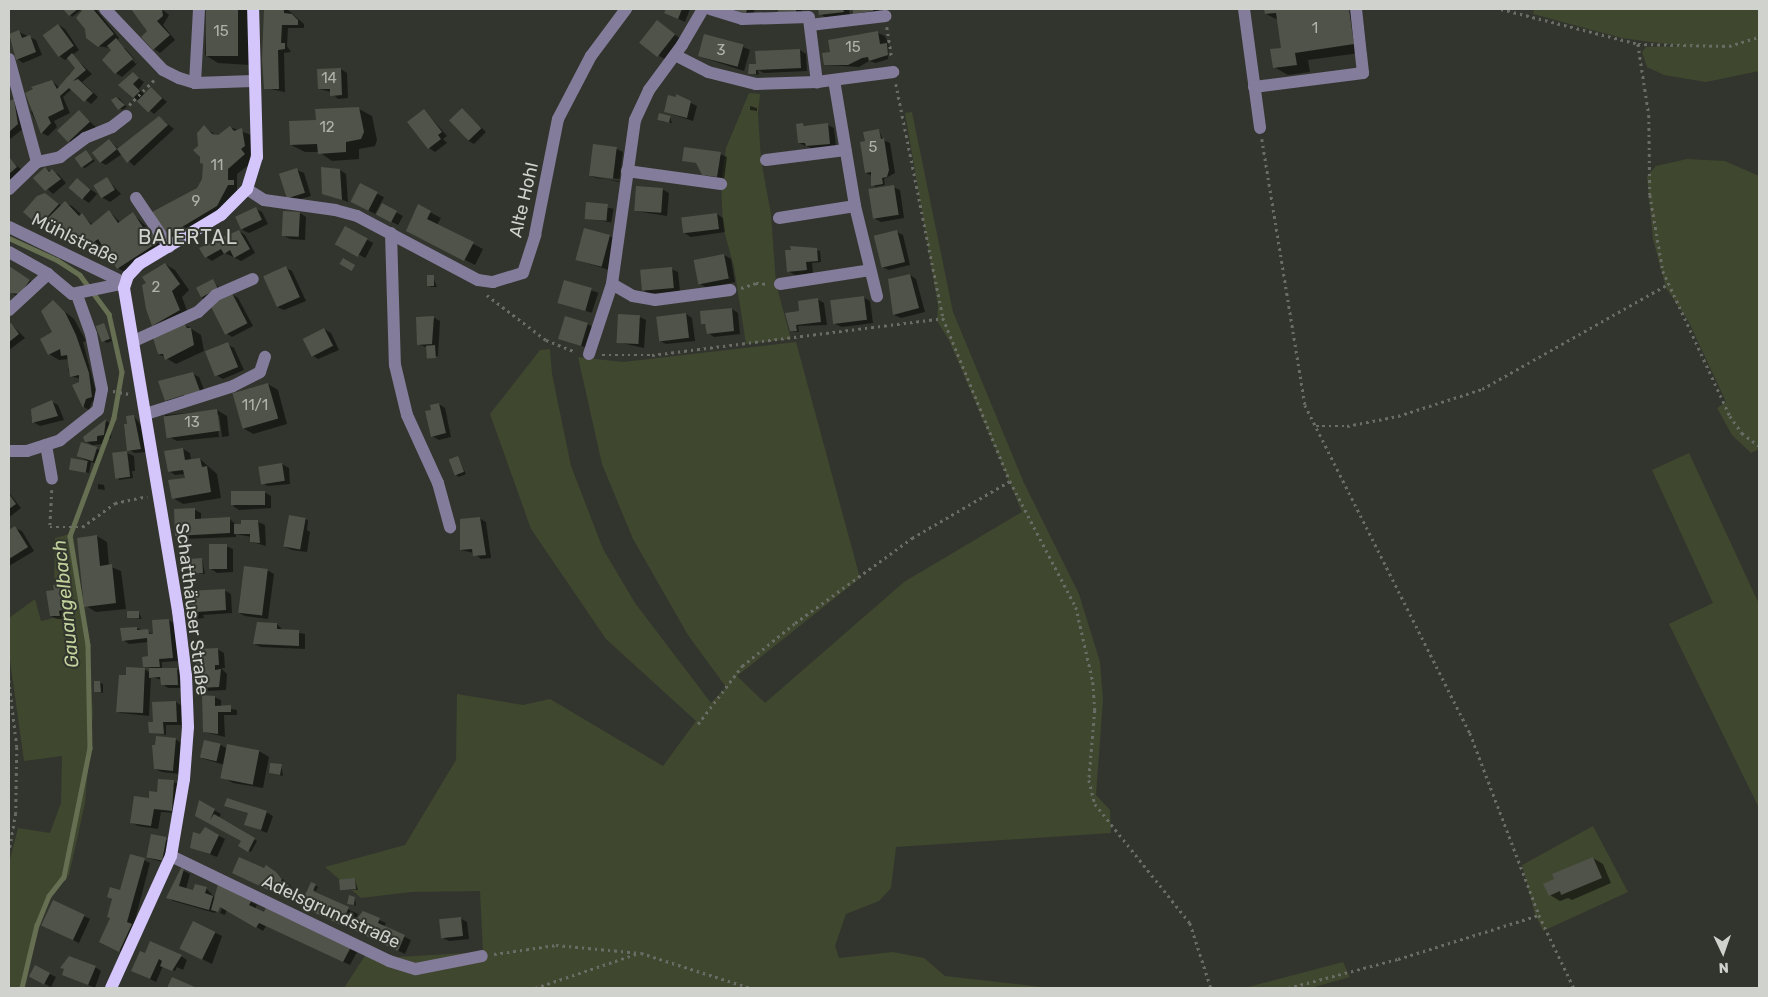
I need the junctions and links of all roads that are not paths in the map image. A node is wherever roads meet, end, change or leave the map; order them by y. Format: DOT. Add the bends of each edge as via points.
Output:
graph roads {
  1 [pos="105,9"];
  2 [pos="199,9"];
  3 [pos="253,9"];
  4 [pos="626,9"];
  5 [pos="703,9"];
  6 [pos="710,9"];
  7 [pos="1244,9"];
  8 [pos="1356,9"];
  9 [pos="885,16"];
  10 [pos="809,17"];
  11 [pos="675,55"];
  12 [pos="9,58"];
  13 [pos="893,72"];
  14 [pos="834,80"];
  15 [pos="253,81"];
  16 [pos="817,82"];
  17 [pos="195,83"];
  18 [pos="1254,88"];
  19 [pos="126,116"];
  20 [pos="1260,128"];
  21 [pos="845,150"];
  22 [pos="766,160"];
  23 [pos="37,162"];
  24 [pos="627,171"];
  25 [pos="721,184"];
  26 [pos="9,189"];
  27 [pos="247,189"];
  28 [pos="136,198"];
  29 [pos="855,206"];
  30 [pos="779,218"];
  31 [pos="9,227"];
  32 [pos="391,233"];
  33 [pos="169,247"];
  34 [pos="9,252"];
  35 [pos="870,270"];
  36 [pos="48,274"];
  37 [pos="252,279"];
  38 [pos="125,283"];
  39 [pos="612,284"];
  40 [pos="780,284"];
  41 [pos="730,290"];
  42 [pos="82,294"];
  43 [pos="877,296"];
  44 [pos="9,310"];
  45 [pos="134,341"];
  46 [pos="589,354"];
  47 [pos="265,358"];
  48 [pos="146,414"];
  49 [pos="46,445"];
  50 [pos="9,452"];
  51 [pos="52,478"];
  52 [pos="450,527"];
  53 [pos="171,856"];
  54 [pos="482,956"];
  55 [pos="112,988"];
  1 -- 17 [label="street" via="163,70"];
  2 -- 17 [label="street"];
  3 -- 15 [label="main road"];
  4 -- 32 [label="street, Alte Hohl" via="591,56 558,119 535,235 522,272 494,282 478,280"];
  5 -- 11 [label="street"];
  6 -- 10 [label="street" via="757,21"];
  7 -- 18 [label="street"];
  8 -- 18 [label="street" via="1363,74"];
  9 -- 10 [label="street"];
  10 -- 16 [label="street"];
  11 -- 16 [label="street" via="708,72 756,84"];
  11 -- 24 [label="street" via="649,90 635,120"];
  12 -- 23 [label="street"];
  13 -- 14 [label="street"];
  14 -- 16 [label="street"];
  14 -- 21 [label="street"];
  15 -- 17 [label="street"];
  15 -- 27 [label="main road" via="257,157"];
  18 -- 20 [label="street"];
  19 -- 23 [label="street" via="112,128 85,138 60,157"];
  21 -- 22 [label="street"];
  21 -- 29 [label="street"];
  23 -- 26 [label="street"];
  24 -- 25 [label="street"];
  24 -- 39 [label="street"];
  27 -- 32 [label="street" via="264,200 357,216"];
  27 -- 33 [label="main road" via="221,215"];
  28 -- 33 [label="street"];
  29 -- 30 [label="street"];
  29 -- 35 [label="street"];
  31 -- 38 [label="street, Mühlstraße"];
  32 -- 52 [label="street" via="395,365 407,415 438,483"];
  33 -- 38 [label="main road" via="139,264"];
  34 -- 36 [label="street"];
  35 -- 40 [label="street"];
  35 -- 43 [label="street"];
  36 -- 42 [label="street"];
  36 -- 44 [label="street"];
  37 -- 45 [label="street" via="216,296 198,312"];
  38 -- 42 [label="street"];
  38 -- 45 [label="main road, Schatthäuser Straße"];
  39 -- 41 [label="street" via="633,296 654,300"];
  39 -- 46 [label="street"];
  42 -- 49 [label="street" via="102,396 98,410 83,425"];
  45 -- 48 [label="main road, Schatthäuser Straße"];
  47 -- 48 [label="street" via="260,372 233,386"];
  48 -- 53 [label="main road, Schatthäuser Straße" via="186,676 184,779"];
  49 -- 50 [label="street"];
  49 -- 51 [label="street"];
  53 -- 54 [label="street, Adelsgrundstraße" via="389,961 416,969"];
  53 -- 55 [label="main road, Schatthäuser Straße"];
}
